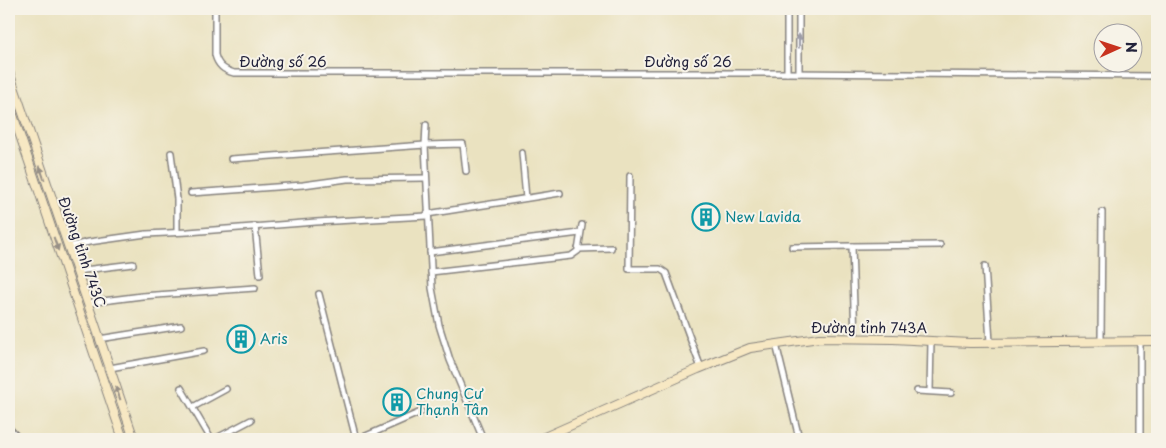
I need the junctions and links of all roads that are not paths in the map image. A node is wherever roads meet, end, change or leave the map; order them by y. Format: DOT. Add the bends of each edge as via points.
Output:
graph roads {
  1 [pos="215,9"];
  2 [pos="787,9"];
  3 [pos="799,9"];
  4 [pos="9,72"];
  5 [pos="787,73"];
  6 [pos="799,73"];
  7 [pos="1157,76"];
  8 [pos="9,103"];
  9 [pos="19,105"];
  10 [pos="11,117"];
  11 [pos="426,125"];
  12 [pos="425,145"];
  13 [pos="172,153"];
  14 [pos="522,153"];
  15 [pos="231,160"];
  16 [pos="466,170"];
  17 [pos="630,176"];
  18 [pos="426,178"];
  19 [pos="191,193"];
  20 [pos="560,193"];
  21 [pos="526,198"];
  22 [pos="1102,212"];
  23 [pos="427,215"];
  24 [pos="582,225"];
  25 [pos="255,226"];
  26 [pos="177,232"];
  27 [pos="580,233"];
  28 [pos="940,245"];
  29 [pos="852,246"];
  30 [pos="68,247"];
  31 [pos="792,247"];
  32 [pos="611,248"];
  33 [pos="578,250"];
  34 [pos="430,252"];
  35 [pos="133,264"];
  36 [pos="986,266"];
  37 [pos="76,271"];
  38 [pos="431,272"];
  39 [pos="260,275"];
  40 [pos="254,288"];
  41 [pos="318,294"];
  42 [pos="87,303"];
  43 [pos="181,326"];
  44 [pos="855,338"];
  45 [pos="99,339"];
  46 [pos="931,341"];
  47 [pos="1140,341"];
  48 [pos="1157,341"];
  49 [pos="990,342"];
  50 [pos="1101,342"];
  51 [pos="776,344"];
  52 [pos="204,351"];
  53 [pos="110,368"];
  54 [pos="701,368"];
  55 [pos="181,388"];
  56 [pos="226,389"];
  57 [pos="916,391"];
  58 [pos="930,391"];
  59 [pos="951,393"];
  60 [pos="192,408"];
  61 [pos="421,412"];
  62 [pos="251,420"];
  63 [pos="9,428"];
  64 [pos="799,438"];
  65 [pos="19,439"];
  66 [pos="123,439"];
  67 [pos="134,439"];
  68 [pos="211,439"];
  69 [pos="215,439"];
  70 [pos="357,439"];
  71 [pos="483,439"];
  72 [pos="540,439"];
  73 [pos="1140,439"];
  1 -- 5 [label="street, Đường số 26" via="217,62 234,73"];
  2 -- 5 [label="street"];
  6 -- 3 [label="street, one-way"];
  4 -- 9 [label="main road, Đường tỉnh 743C"];
  5 -- 6 [label="street, Đường số 26"];
  6 -- 7 [label="street, Đường số 26"];
  8 -- 10 [label="main road, Đường tỉnh 743C"];
  9 -- 10 [label="main road"];
  30 -- 9 [label="main road, Đường tỉnh 743C, one-way"];
  10 -- 66 [label="main road, Đường tỉnh 743C, one-way"];
  11 -- 12 [label="street"];
  12 -- 15 [label="street"];
  12 -- 16 [label="street" via="463,144"];
  12 -- 18 [label="street"];
  13 -- 26 [label="street"];
  14 -- 21 [label="street"];
  17 -- 54 [label="street" via="629,269 660,269 666,273"];
  18 -- 19 [label="street" via="347,179"];
  18 -- 23 [label="street"];
  20 -- 21 [label="street"];
  21 -- 23 [label="street"];
  22 -- 50 [label="street"];
  23 -- 25 [label="street"];
  23 -- 34 [label="street"];
  24 -- 27 [label="street"];
  25 -- 26 [label="street"];
  25 -- 39 [label="street"];
  26 -- 30 [label="street"];
  27 -- 33 [label="street"];
  27 -- 34 [label="street"];
  28 -- 29 [label="street"];
  29 -- 31 [label="street"];
  29 -- 44 [label="street"];
  30 -- 37 [label="main road, Đường tỉnh 743C"];
  32 -- 33 [label="street"];
  33 -- 38 [label="street" via="571,256"];
  34 -- 38 [label="street"];
  35 -- 37 [label="street"];
  36 -- 49 [label="street"];
  37 -- 42 [label="main road, Đường tỉnh 743C"];
  38 -- 71 [label="street" via="450,360"];
  40 -- 42 [label="street"];
  41 -- 70 [label="street"];
  42 -- 45 [label="main road, Đường tỉnh 743C"];
  43 -- 45 [label="street"];
  44 -- 46 [label="main road, Đường tỉnh 743A"];
  44 -- 51 [label="main road, Đường tỉnh 743A" via="819,338"];
  45 -- 53 [label="main road, Đường tỉnh 743C"];
  46 -- 49 [label="main road, Đường tỉnh 743A"];
  46 -- 58 [label="street"];
  47 -- 48 [label="main road, Đường tỉnh 743A"];
  47 -- 50 [label="main road, Đường tỉnh 743A"];
  47 -- 73 [label="street"];
  49 -- 50 [label="main road, Đường tỉnh 743A"];
  51 -- 54 [label="main road, Đường tỉnh 743A" via="750,348"];
  51 -- 64 [label="street"];
  52 -- 53 [label="street"];
  67 -- 53 [label="main road, Đường tỉnh 743C, one-way"];
  54 -- 72 [label="main road, Đường tỉnh 743A"];
  55 -- 60 [label="street"];
  56 -- 60 [label="street"];
  57 -- 58 [label="street"];
  58 -- 59 [label="street"];
  60 -- 68 [label="street"];
  61 -- 70 [label="street"];
  62 -- 69 [label="street"];
  63 -- 65 [label="street"];
}
